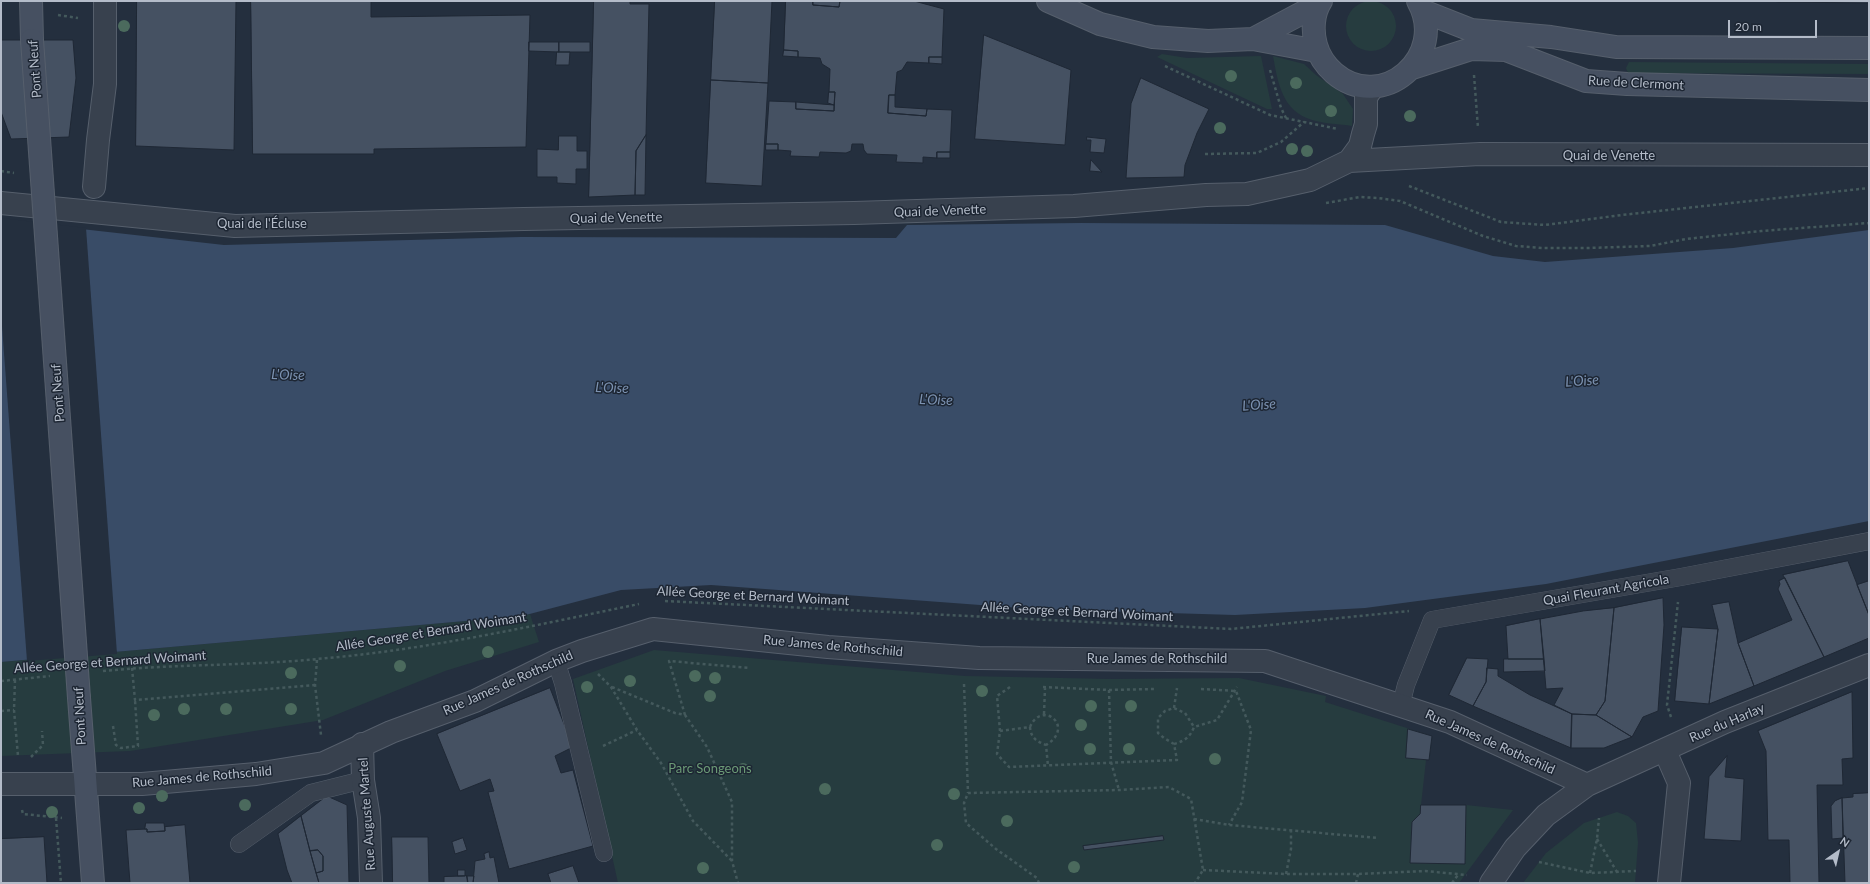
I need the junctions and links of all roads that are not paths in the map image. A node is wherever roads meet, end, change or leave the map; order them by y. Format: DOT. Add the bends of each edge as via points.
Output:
graph roads {
  1 [pos="105,1"];
  2 [pos="1320,2"];
  3 [pos="1058,3"];
  4 [pos="31,6"];
  5 [pos="1421,6"];
  6 [pos="1260,40"];
  7 [pos="1869,48"];
  8 [pos="1317,51"];
  9 [pos="1412,68"];
  10 [pos="1372,86"];
  11 [pos="1869,90"];
  12 [pos="1869,156"];
  13 [pos="1349,161"];
  14 [pos="94,187"];
  15 [pos="1,203"];
  16 [pos="524,219"];
  17 [pos="1869,540"];
  18 [pos="556,661"];
  19 [pos="1869,665"];
  20 [pos="1401,705"];
  21 [pos="362,744"];
  22 [pos="1666,751"];
  23 [pos="363,780"];
  24 [pos="1,784"];
  25 [pos="84,784"];
  26 [pos="1587,785"];
  27 [pos="239,844"];
  28 [pos="604,854"];
  29 [pos="1494,880"];
  30 [pos="93,883"];
  31 [pos="372,883"];
  32 [pos="1669,883"];
  1 -- 14 [label="street" via="105,84"];
  2 -- 6 [label="main road"];
  2 -- 8 [label="main road" via="1314,20 1313,36"];
  3 -- 6 [label="main road" via="1100,24 1153,37 1208,41"];
  4 -- 25 [label="main road, Pont Neuf, bridge"];
  5 -- 7 [label="main road" via="1471,30 1551,37 1616,48"];
  5 -- 9 [label="main road" via="1426,26 1426,41"];
  6 -- 8 [label="main road"];
  8 -- 10 [label="main road" via="1326,66 1340,78 1355,84"];
  9 -- 10 [label="main road" via="1387,84"];
  9 -- 11 [label="main road, Rue de Clermont" via="1471,49 1506,50 1586,81"];
  10 -- 13 [label="street, Quai de Venette" via="1366,97 1366,124 1360,146"];
  12 -- 13 [label="street, Quai de Venette" via="1480,154"];
  13 -- 16 [label="street, Quai de Venette" via="1310,180 1247,194 1074,206 704,217"];
  15 -- 16 [label="street, Quai de l'Écluse" via="235,226"];
  17 -- 20 [label="lane, Quai Fleurant Agricola" via="1681,577 1432,620 1406,685"];
  18 -- 20 [label="street, Rue James de Rothschild" via="653,629 828,647 979,658 1265,660"];
  18 -- 21 [label="street, Rue James de Rothschild" via="475,701"];
  18 -- 28 [label="lane"];
  19 -- 22 [label="street, Rue du Harlay" via="1725,722"];
  20 -- 26 [label="street, Rue James de Rothschild" via="1450,722"];
  21 -- 23 [label="street, Rue Auguste Martel"];
  21 -- 25 [label="street, Rue James de Rothschild" via="324,763 256,774 142,784"];
  22 -- 26 [label="street, Rue du Harlay"];
  22 -- 32 [label="street" via="1679,783"];
  23 -- 27 [label="lane" via="311,793"];
  23 -- 31 [label="street, Rue Auguste Martel" via="369,818"];
  24 -- 25 [label="street, Rue James de Rothschild"];
  25 -- 30 [label="main road, Pont Neuf"];
  26 -- 29 [label="street, Rue du Harlay" via="1546,815 1515,848"];
}
